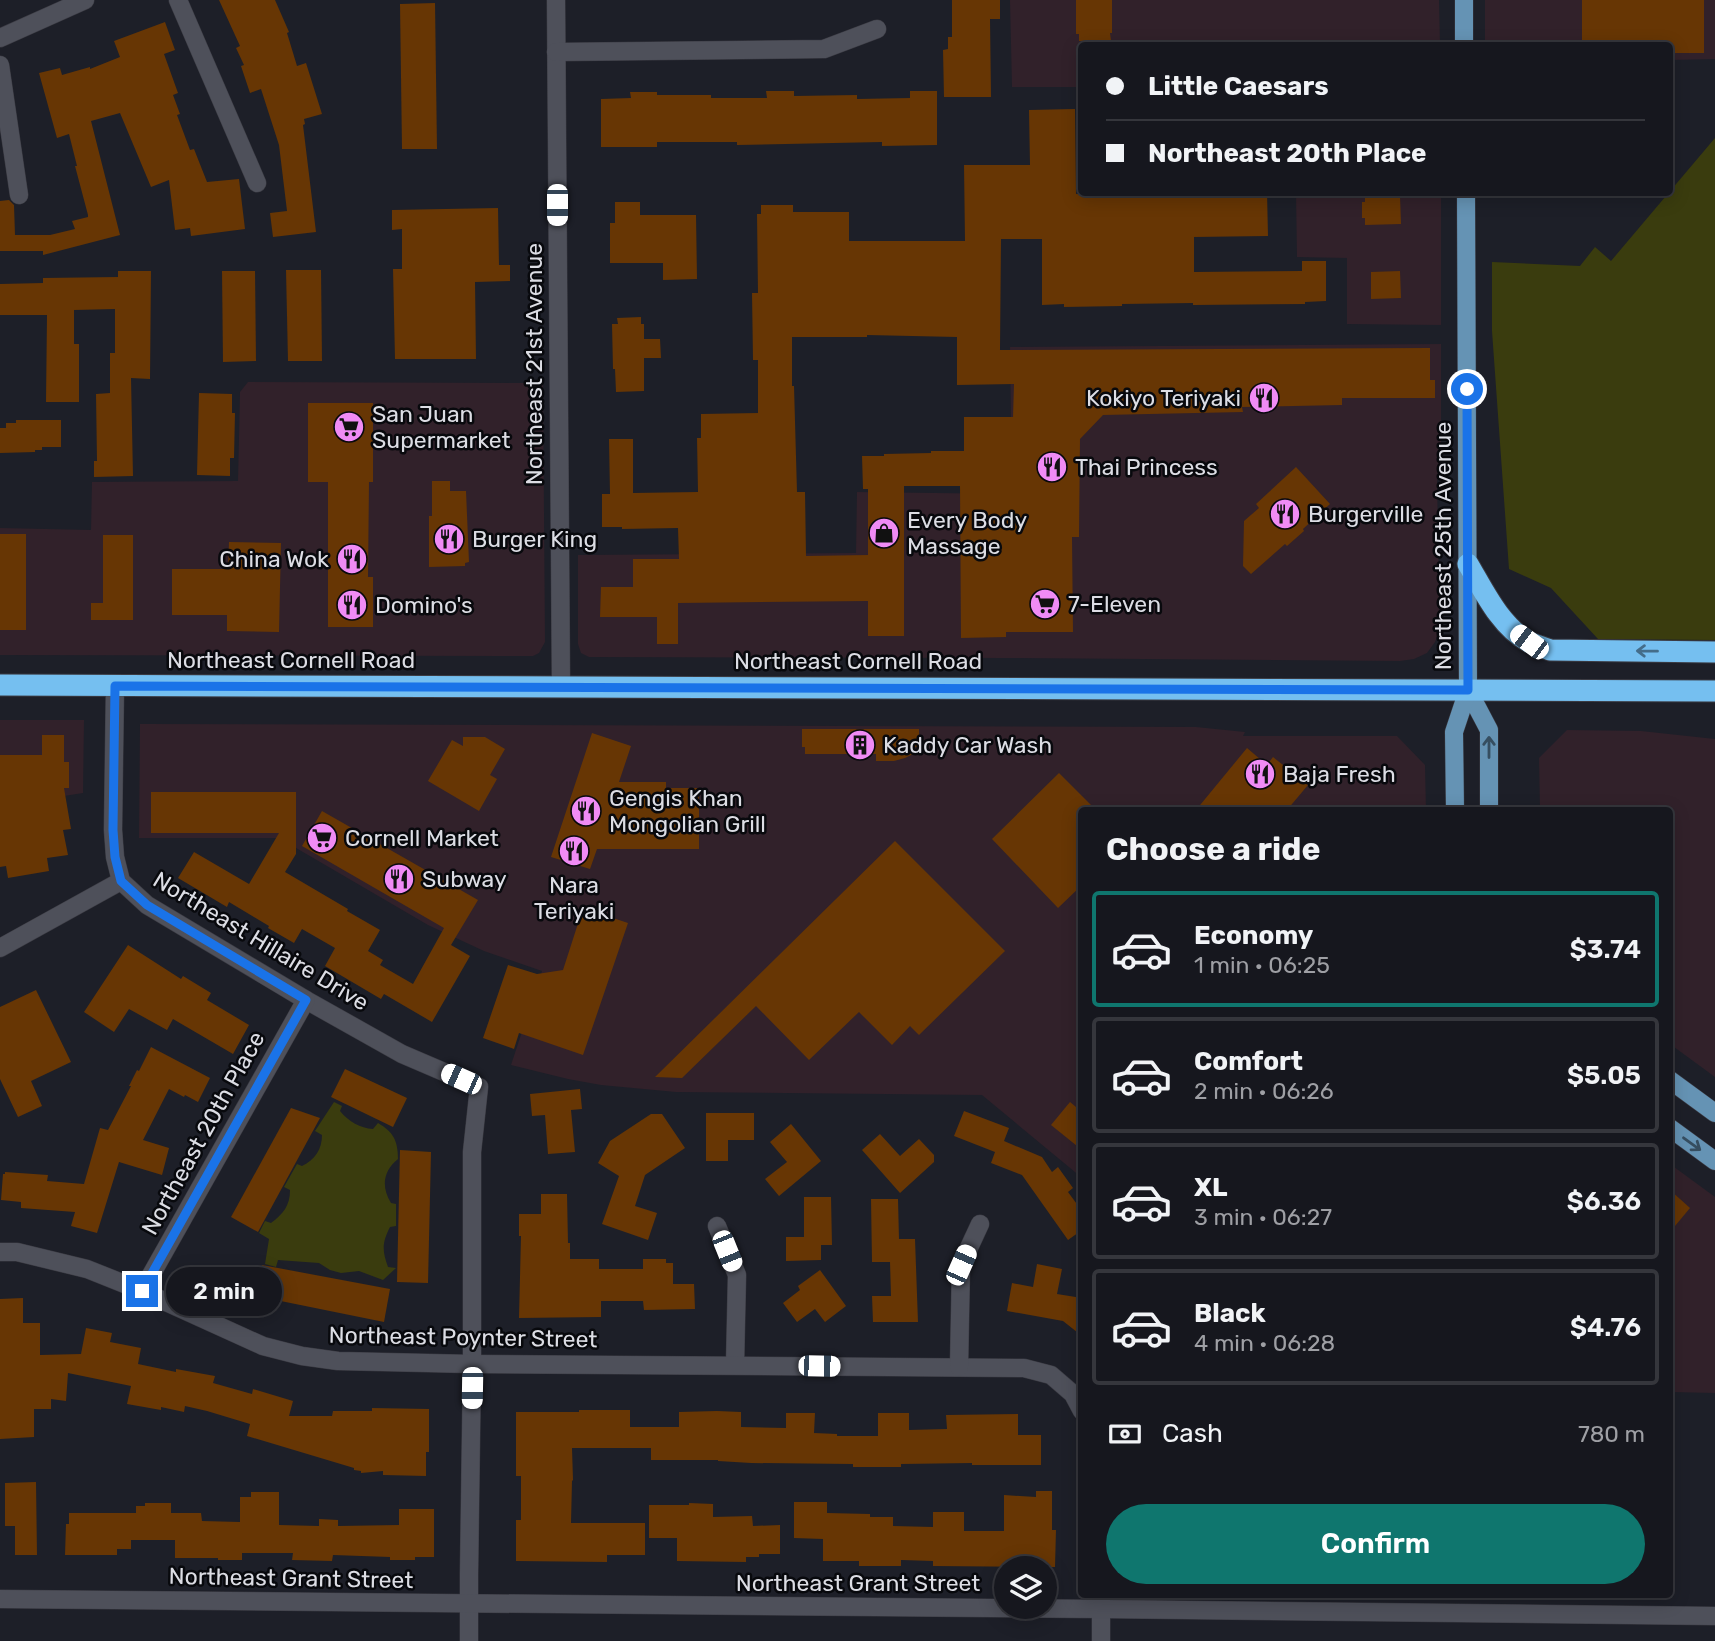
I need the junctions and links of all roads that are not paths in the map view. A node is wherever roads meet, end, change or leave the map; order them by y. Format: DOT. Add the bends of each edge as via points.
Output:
graph roads {
  1 [pos="85,0"];
  2 [pos="178,0"];
  3 [pos="556,0"];
  4 [pos="1464,0"];
  5 [pos="877,29"];
  6 [pos="0,38"];
  7 [pos="1464,42"];
  8 [pos="556,52"];
  9 [pos="0,65"];
  10 [pos="257,183"];
  11 [pos="19,195"];
  12 [pos="1466,196"];
  13 [pos="1468,564"];
  14 [pos="1715,652"];
  15 [pos="0,685"];
  16 [pos="115,686"];
  17 [pos="561,686"];
  18 [pos="1468,690"];
  19 [pos="1715,691"];
  20 [pos="1455,807"];
  21 [pos="1489,807"];
  22 [pos="121,881"];
  23 [pos="0,948"];
  24 [pos="306,1000"];
  25 [pos="1673,1082"];
  26 [pos="1715,1113"];
  27 [pos="1673,1130"];
  28 [pos="1715,1161"];
  29 [pos="979,1224"];
  30 [pos="717,1226"];
  31 [pos="0,1252"];
  32 [pos="142,1291"];
  33 [pos="472,1364"];
  34 [pos="735,1365"];
  35 [pos="959,1367"];
  36 [pos="1078,1403"];
  37 [pos="0,1599"];
  38 [pos="1101,1602"];
  39 [pos="469,1604"];
  40 [pos="1715,1616"];
  41 [pos="469,1641"];
  42 [pos="1101,1641"];
  1 -- 6 [label="street"];
  2 -- 10 [label="street"];
  3 -- 8 [label="street, Northeast 21st Avenue"];
  4 -- 7 [label="main road"];
  5 -- 8 [label="street" via="824,49"];
  8 -- 17 [label="street, Northeast 21st Avenue"];
  9 -- 11 [label="street"];
  12 -- 13 [label="main road, Northeast 25th Avenue"];
  14 -- 13 [label="highway, one-way" via="1550,650 1529,642 1503,620"];
  13 -- 18 [label="main road, Northeast 25th Avenue"];
  15 -- 16 [label="highway, Northeast Cornell Road"];
  16 -- 17 [label="highway, Northeast Cornell Road"];
  16 -- 22 [label="street, Northeast Hillaire Drive" via="113,830"];
  17 -- 18 [label="highway, Northeast Cornell Road"];
  18 -- 19 [label="highway, Northeast Cornell Road"];
  18 -- 20 [label="main road, Northeast 25th Avenue" via="1454,732"];
  21 -- 18 [label="main road, Northeast 25th Avenue, one-way" via="1489,730"];
  22 -- 23 [label="street"];
  22 -- 24 [label="street, Northeast Hillaire Drive" via="147,905"];
  24 -- 32 [label="street, Northeast 20th Place"];
  24 -- 33 [label="street, Northeast Hillaire Drive" via="402,1054 479,1087 472,1152"];
  25 -- 26 [label="main road"];
  27 -- 28 [label="main road, one-way"];
  29 -- 35 [label="street" via="961,1265"];
  30 -- 34 [label="street" via="737,1275"];
  31 -- 32 [label="street, Northeast Poynter Street" via="87,1269"];
  32 -- 33 [label="street, Northeast Poynter Street" via="263,1346 302,1356"];
  33 -- 34 [label="street, Northeast Poynter Street"];
  33 -- 39 [label="street"];
  34 -- 35 [label="street, Northeast Poynter Street"];
  35 -- 36 [label="street, Northeast Poynter Street" via="1024,1368 1051,1375"];
  37 -- 39 [label="street, Northeast Grant Street"];
  38 -- 39 [label="street, Northeast Grant Street"];
  38 -- 40 [label="street, Northeast Grant Street"];
  38 -- 42 [label="street"];
  39 -- 41 [label="street"];
}
